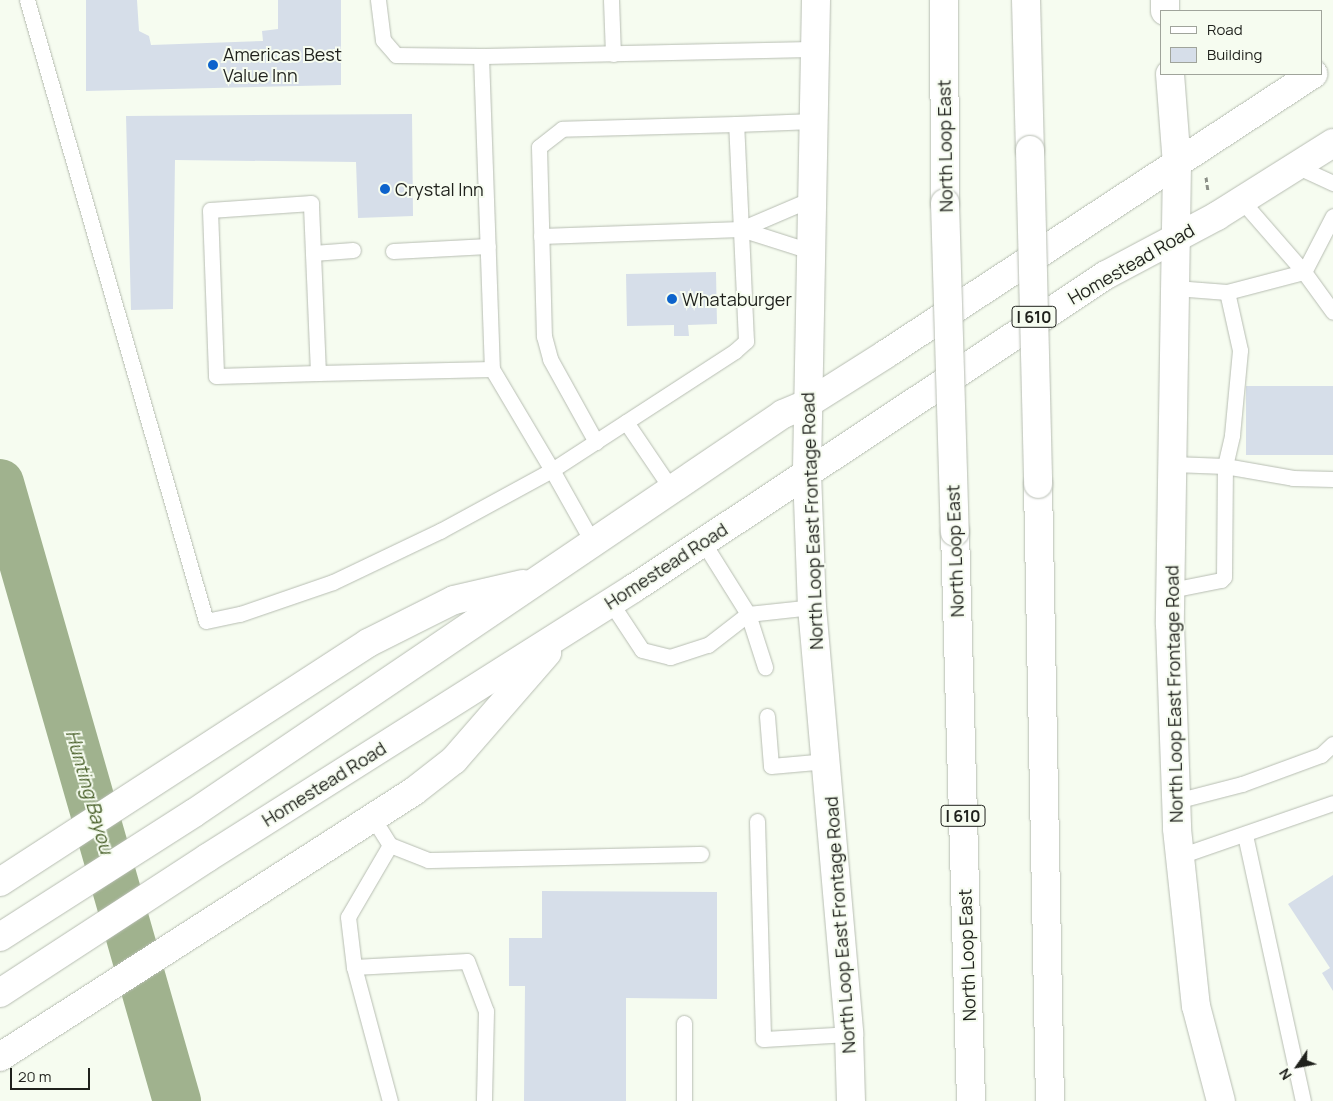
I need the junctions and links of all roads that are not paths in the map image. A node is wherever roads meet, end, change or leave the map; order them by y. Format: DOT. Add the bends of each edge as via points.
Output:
graph roads {
  1 [pos="27,0"];
  2 [pos="378,0"];
  3 [pos="611,0"];
  4 [pos="816,0"];
  5 [pos="944,0"];
  6 [pos="1026,0"];
  7 [pos="814,49"];
  8 [pos="613,54"];
  9 [pos="480,56"];
  10 [pos="1170,75"];
  11 [pos="1311,75"];
  12 [pos="813,121"];
  13 [pos="736,124"];
  14 [pos="1333,143"];
  15 [pos="1177,164"];
  16 [pos="1296,166"];
  17 [pos="1333,183"];
  18 [pos="812,199"];
  19 [pos="1242,201"];
  20 [pos="1333,216"];
  21 [pos="741,229"];
  22 [pos="541,236"];
  23 [pos="1178,237"];
  24 [pos="488,246"];
  25 [pos="353,250"];
  26 [pos="393,251"];
  27 [pos="810,251"];
  28 [pos="313,253"];
  29 [pos="1304,272"];
  30 [pos="1176,288"];
  31 [pos="1228,292"];
  32 [pos="1333,312"];
  33 [pos="492,369"];
  34 [pos="318,373"];
  35 [pos="807,404"];
  36 [pos="626,422"];
  37 [pos="596,442"];
  38 [pos="1173,464"];
  39 [pos="1225,466"];
  40 [pos="552,470"];
  41 [pos="807,472"];
  42 [pos="1333,479"];
  43 [pos="672,490"];
  44 [pos="702,542"];
  45 [pos="593,544"];
  46 [pos="539,580"];
  47 [pos="1171,590"];
  48 [pos="611,602"];
  49 [pos="812,608"];
  50 [pos="748,614"];
  51 [pos="566,631"];
  52 [pos="765,667"];
  53 [pos="767,716"];
  54 [pos="1333,744"];
  55 [pos="827,761"];
  56 [pos="1176,801"];
  57 [pos="1333,803"];
  58 [pos="373,818"];
  59 [pos="758,821"];
  60 [pos="1245,835"];
  61 [pos="390,845"];
  62 [pos="701,854"];
  63 [pos="1180,856"];
  64 [pos="10,876"];
  65 [pos="0,937"];
  66 [pos="1049,959"];
  67 [pos="354,967"];
  68 [pos="0,993"];
  69 [pos="684,1023"];
  70 [pos="849,1034"];
  71 [pos="0,1057"];
  72 [pos="390,1101"];
  73 [pos="484,1101"];
  74 [pos="684,1101"];
  75 [pos="851,1101"];
  76 [pos="971,1101"];
  77 [pos="1050,1101"];
  78 [pos="1070,1101"];
  79 [pos="1221,1101"];
  80 [pos="1303,1101"];
  1 -- 40 [label="lane" via="206,621 240,614 333,582 440,531"];
  2 -- 9 [label="lane" via="383,40 396,54"];
  3 -- 8 [label="lane"];
  4 -- 7 [label="main road, North Loop East Frontage Road"];
  5 -- 76 [label="main road, North Loop East / I 610, bridge" via="945,203"];
  6 -- 66 [label="main road, I 610, bridge"];
  7 -- 8 [label="lane"];
  7 -- 12 [label="main road, North Loop East Frontage Road"];
  8 -- 9 [label="lane"];
  9 -- 24 [label="lane"];
  10 -- 15 [label="main road, North Loop East Frontage Road"];
  11 -- 15 [label="main road"];
  12 -- 13 [label="lane"];
  12 -- 18 [label="main road, North Loop East Frontage Road"];
  13 -- 21 [label="lane"];
  13 -- 22 [label="lane" via="562,129 539,147"];
  14 -- 16 [label="main road, Homestead Road"];
  15 -- 23 [label="main road, North Loop East Frontage Road"];
  15 -- 35 [label="main road"];
  16 -- 17 [label="lane"];
  16 -- 19 [label="main road, Homestead Road"];
  18 -- 21 [label="lane"];
  18 -- 27 [label="main road, North Loop East Frontage Road"];
  19 -- 23 [label="main road, Homestead Road"];
  19 -- 29 [label="lane"];
  20 -- 29 [label="lane"];
  21 -- 22 [label="lane"];
  21 -- 27 [label="lane"];
  21 -- 36 [label="lane" via="746,341"];
  22 -- 37 [label="lane" via="544,336 550,359"];
  23 -- 30 [label="main road, North Loop East Frontage Road"];
  23 -- 41 [label="main road, Homestead Road" via="1106,275"];
  24 -- 26 [label="lane"];
  24 -- 33 [label="lane"];
  25 -- 28 [label="lane"];
  27 -- 35 [label="main road, North Loop East Frontage Road"];
  28 -- 34 [label="lane"];
  28 -- 34 [label="lane" via="311,203 210,210 216,376"];
  29 -- 31 [label="lane"];
  29 -- 32 [label="lane"];
  30 -- 31 [label="lane"];
  30 -- 38 [label="main road, North Loop East Frontage Road"];
  31 -- 39 [label="lane" via="1240,350 1232,434"];
  33 -- 34 [label="lane"];
  33 -- 40 [label="lane"];
  35 -- 41 [label="main road, North Loop East Frontage Road"];
  35 -- 43 [label="main road" via="783,414"];
  36 -- 37 [label="lane"];
  36 -- 43 [label="lane"];
  37 -- 40 [label="lane"];
  38 -- 39 [label="lane"];
  38 -- 47 [label="main road, North Loop East Frontage Road"];
  39 -- 42 [label="lane" via="1293,478"];
  39 -- 47 [label="lane" via="1224,577"];
  40 -- 45 [label="lane"];
  41 -- 44 [label="main road, Homestead Road"];
  41 -- 49 [label="main road, North Loop East Frontage Road"];
  43 -- 45 [label="main road"];
  44 -- 48 [label="main road, Homestead Road"];
  44 -- 50 [label="lane"];
  45 -- 46 [label="main road"];
  46 -- 64 [label="main road" via="454,600 420,614 368,643"];
  46 -- 65 [label="main road" via="194,813"];
  47 -- 56 [label="main road, North Loop East Frontage Road"];
  48 -- 50 [label="lane" via="642,650 670,657 708,645"];
  48 -- 51 [label="main road, Homestead Road"];
  49 -- 50 [label="lane"];
  49 -- 55 [label="main road, North Loop East Frontage Road"];
  50 -- 52 [label="lane"];
  51 -- 58 [label="main road" via="454,760"];
  51 -- 68 [label="main road, Homestead Road"];
  53 -- 55 [label="lane" via="771,766"];
  54 -- 56 [label="lane" via="1321,755 1251,781"];
  55 -- 70 [label="main road, North Loop East Frontage Road"];
  56 -- 63 [label="main road, North Loop East Frontage Road"];
  57 -- 60 [label="lane"];
  58 -- 61 [label="lane"];
  58 -- 71 [label="main road"];
  59 -- 70 [label="lane" via="763,1039"];
  60 -- 63 [label="lane"];
  60 -- 80 [label="lane"];
  61 -- 62 [label="lane" via="428,860"];
  61 -- 67 [label="lane" via="348,916"];
  63 -- 79 [label="main road, North Loop East Frontage Road" via="1196,1006"];
  66 -- 77 [label="main road, I 610"];
  66 -- 78 [label="main road"];
  67 -- 72 [label="lane"];
  67 -- 73 [label="lane" via="467,961 486,1012"];
  69 -- 74 [label="lane"];
  70 -- 75 [label="main road, North Loop East Frontage Road"];
}
